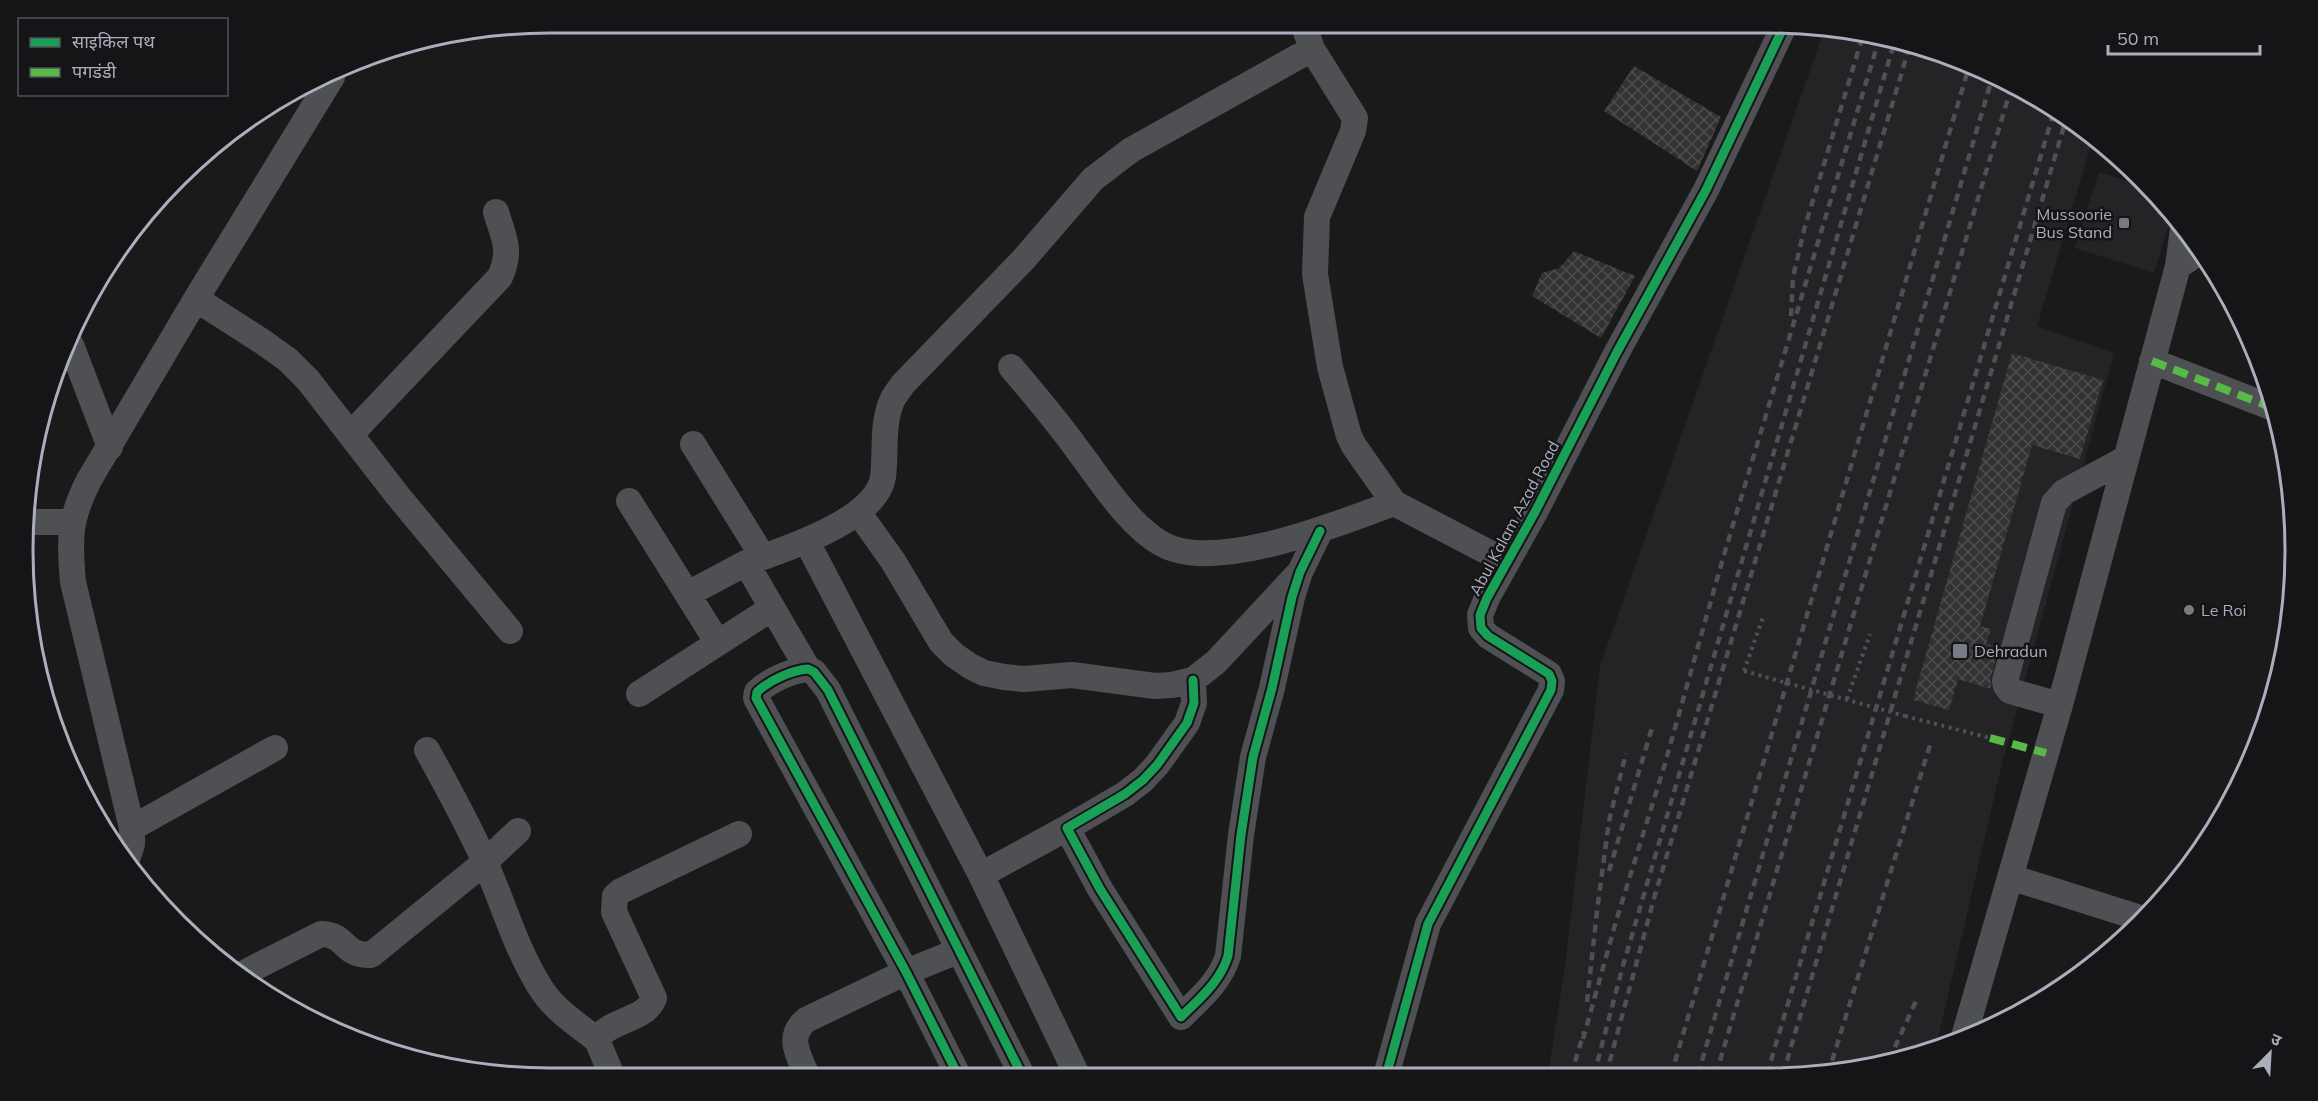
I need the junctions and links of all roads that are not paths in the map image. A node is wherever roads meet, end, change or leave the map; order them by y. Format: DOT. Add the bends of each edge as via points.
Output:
graph roads {
  1 [pos="1307,33"];
  2 [pos="1781,33"];
  3 [pos="1312,49"];
  4 [pos="328,83"];
  5 [pos="496,212"];
  6 [pos="2182,240"];
  7 [pos="2191,253"];
  8 [pos="2193,256"];
  9 [pos="2178,266"];
  10 [pos="196,299"];
  11 [pos="73,350"];
  12 [pos="2152,361"];
  13 [pos="1011,367"];
  14 [pos="2264,404"];
  15 [pos="351,434"];
  16 [pos="693,444"];
  17 [pos="110,447"];
  18 [pos="2125,459"];
  19 [pos="629,501"];
  20 [pos="1394,503"];
  21 [pos="858,512"];
  22 [pos="34,522"];
  23 [pos="71,522"];
  24 [pos="1320,531"];
  25 [pos="807,542"];
  26 [pos="755,560"];
  27 [pos="1507,562"];
  28 [pos="1300,572"];
  29 [pos="688,594"];
  30 [pos="772,608"];
  31 [pos="510,631"];
  32 [pos="718,643"];
  33 [pos="808,669"];
  34 [pos="1193,680"];
  35 [pos="639,694"];
  36 [pos="2060,705"];
  37 [pos="275,748"];
  38 [pos="427,750"];
  39 [pos="132,828"];
  40 [pos="1067,828"];
  41 [pos="518,831"];
  42 [pos="739,834"];
  43 [pos="130,851"];
  44 [pos="485,862"];
  45 [pos="981,875"];
  46 [pos="2010,878"];
  47 [pos="2133,916"];
  48 [pos="958,951"];
  49 [pos="249,971"];
  50 [pos="906,972"];
  51 [pos="1966,1029"];
  52 [pos="597,1040"];
  53 [pos="609,1068"];
  54 [pos="804,1068"];
  55 [pos="954,1068"];
  56 [pos="1018,1068"];
  57 [pos="1074,1068"];
  58 [pos="1388,1068"];
  1 -- 3 [label="street"];
  2 -- 27 [label="street, Abul Kalam Azad Road" via="1706,190"];
  3 -- 20 [label="street" via="1355,118 1317,218 1316,274 1330,367 1354,446"];
  3 -- 21 [label="street" via="1131,150 1093,179 1023,260 903,384 887,417 880,485"];
  4 -- 10 [label="street"];
  5 -- 15 [label="street" via="508,252 500,277"];
  6 -- 9 [label="street"];
  7 -- 9 [label="street"];
  8 -- 9 [label="street"];
  9 -- 12 [label="street"];
  10 -- 15 [label="street" via="288,360"];
  10 -- 17 [label="street"];
  11 -- 17 [label="street"];
  12 -- 14 [label="street"];
  12 -- 18 [label="street"];
  13 -- 24 [label="street" via="1121,506 1164,545 1209,554"];
  15 -- 31 [label="street"];
  16 -- 26 [label="street"];
  17 -- 23 [label="street" via="78,502"];
  18 -- 36 [label="street"];
  18 -- 36 [label="street" via="2064,492 2054,503 2005,681 2010,690"];
  19 -- 29 [label="street"];
  20 -- 24 [label="street"];
  20 -- 27 [label="street"];
  21 -- 25 [label="street"];
  21 -- 34 [label="street" via="893,561 941,642 977,669 1024,679 1072,675 1155,686"];
  22 -- 23 [label="street"];
  23 -- 39 [label="street" via="73,582"];
  24 -- 28 [label="street"];
  25 -- 26 [label="street"];
  25 -- 45 [label="street"];
  26 -- 29 [label="street"];
  26 -- 30 [label="street"];
  27 -- 58 [label="street, Abul Kalam Azad Road" via="1480,615 1481,628 1549,674 1551,690 1428,924"];
  28 -- 34 [label="street" via="1216,662"];
  28 -- 40 [label="street" via="1253,757 1228,956 1224,970 1211,988 1181,1017 1100,889"];
  29 -- 32 [label="street"];
  30 -- 32 [label="street"];
  30 -- 33 [label="street"];
  32 -- 35 [label="street"];
  33 -- 48 [label="street" via="820,679 853,737"];
  33 -- 50 [label="street" via="789,673 761,688 756,698"];
  34 -- 40 [label="street" via="1194,703 1187,723 1157,765 1125,794"];
  36 -- 46 [label="street"];
  37 -- 39 [label="street"];
  38 -- 44 [label="street"];
  39 -- 43 [label="street"];
  40 -- 45 [label="street"];
  41 -- 44 [label="street"];
  42 -- 52 [label="street" via="615,896 614,912 654,998 644,1011 609,1027"];
  44 -- 49 [label="street" via="371,955 360,955 338,938 321,934"];
  44 -- 52 [label="street" via="508,922 540,987 559,1010"];
  45 -- 57 [label="street"];
  46 -- 47 [label="street"];
  46 -- 51 [label="street"];
  48 -- 50 [label="street"];
  48 -- 56 [label="street"];
  50 -- 54 [label="street" via="797,1027 796,1050"];
  50 -- 55 [label="street"];
  52 -- 53 [label="street"];
}
